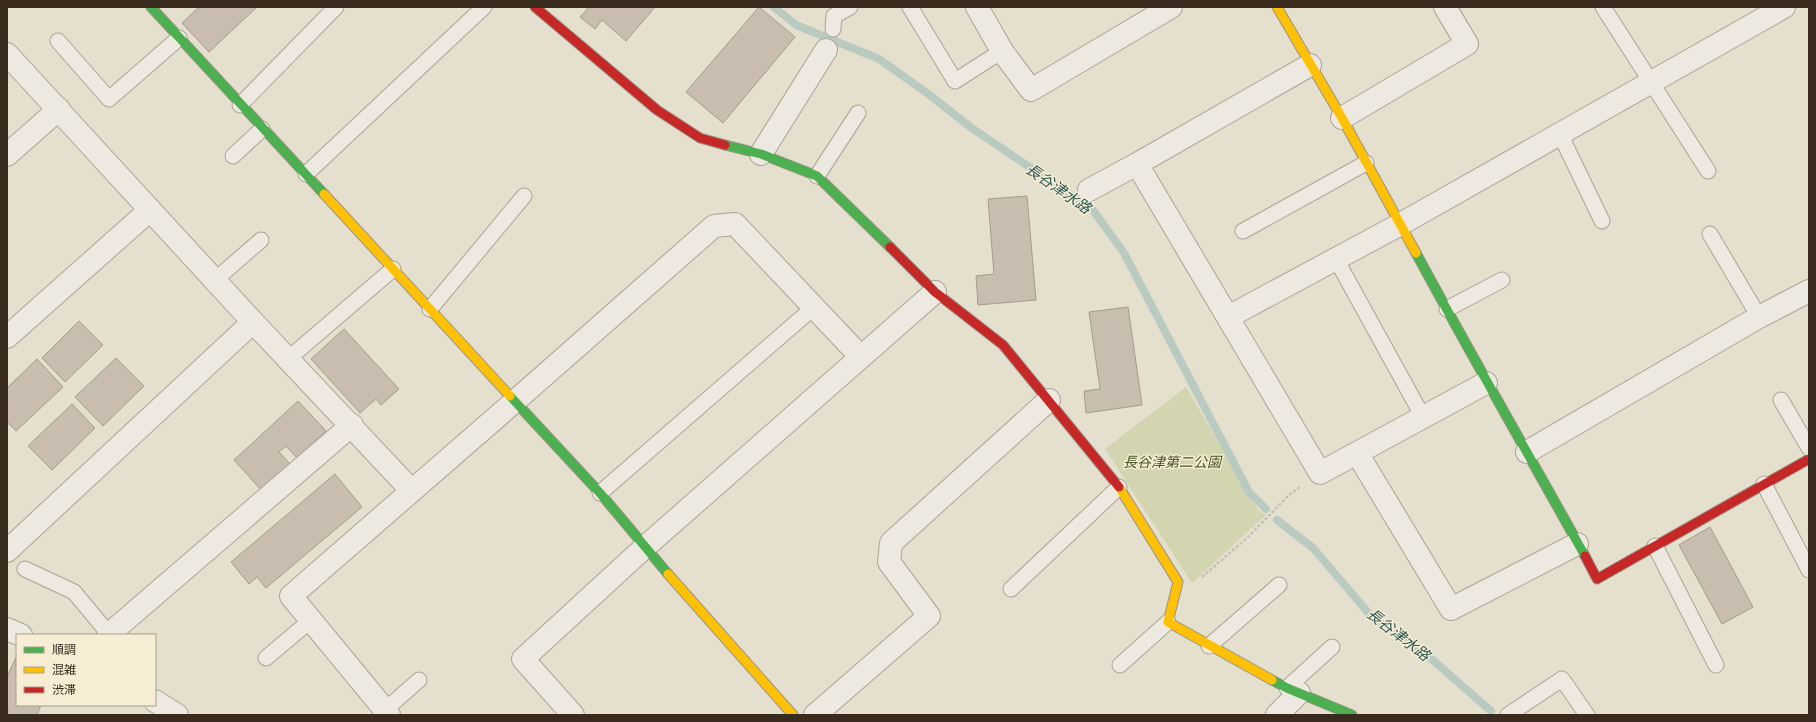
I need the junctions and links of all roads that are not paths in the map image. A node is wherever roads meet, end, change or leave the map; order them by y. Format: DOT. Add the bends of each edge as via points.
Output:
graph roads {
  1 [pos="151,7"];
  2 [pos="336,7"];
  3 [pos="484,7"];
  4 [pos="535,7"];
  5 [pos="850,7"];
  6 [pos="910,7"];
  7 [pos="977,7"];
  8 [pos="1172,7"];
  9 [pos="1277,7"];
  10 [pos="1445,7"];
  11 [pos="1603,7"];
  12 [pos="1784,7"];
  13 [pos="833,29"];
  14 [pos="179,38"];
  15 [pos="58,41"];
  16 [pos="826,50"];
  17 [pos="1002,51"];
  18 [pos="7,54"];
  19 [pos="1310,65"];
  20 [pos="1652,83"];
  21 [pos="240,105"];
  22 [pos="58,109"];
  23 [pos="858,113"];
  24 [pos="1342,118"];
  25 [pos="262,129"];
  26 [pos="1560,134"];
  27 [pos="760,154"];
  28 [pos="7,155"];
  29 [pos="233,156"];
  30 [pos="1366,163"];
  31 [pos="1137,164"];
  32 [pos="1708,171"];
  33 [pos="306,174"];
  34 [pos="818,176"];
  35 [pos="1089,190"];
  36 [pos="524,196"];
  37 [pos="150,210"];
  38 [pos="1602,221"];
  39 [pos="1399,224"];
  40 [pos="1243,231"];
  41 [pos="1710,234"];
  42 [pos="261,240"];
  43 [pos="1336,259"];
  44 [pos="393,269"];
  45 [pos="215,280"];
  46 [pos="1502,280"];
  47 [pos="1809,291"];
  48 [pos="935,292"];
  49 [pos="813,308"];
  50 [pos="430,309"];
  51 [pos="1446,309"];
  52 [pos="1228,316"];
  53 [pos="1759,317"];
  54 [pos="253,322"];
  55 [pos="7,338"];
  56 [pos="861,357"];
  57 [pos="288,359"];
  58 [pos="1486,383"];
  59 [pos="1049,400"];
  60 [pos="1781,400"];
  61 [pos="514,402"];
  62 [pos="1423,417"];
  63 [pos="352,425"];
  64 [pos="1809,448"];
  65 [pos="1527,452"];
  66 [pos="1357,453"];
  67 [pos="1809,459"];
  68 [pos="1764,484"];
  69 [pos="1119,487"];
  70 [pos="412,490"];
  71 [pos="600,493"];
  72 [pos="1577,544"];
  73 [pos="1655,546"];
  74 [pos="645,548"];
  75 [pos="7,552"];
  76 [pos="25,569"];
  77 [pos="1809,570"];
  78 [pos="1279,585"];
  79 [pos="1011,589"];
  80 [pos="311,620"];
  81 [pos="1168,622"];
  82 [pos="7,629"];
  83 [pos="19,634"];
  84 [pos="109,634"];
  85 [pos="1209,646"];
  86 [pos="1332,646"];
  87 [pos="266,658"];
  88 [pos="1120,665"];
  89 [pos="1716,665"];
  90 [pos="418,680"];
  91 [pos="1293,690"];
  92 [pos="156,702"];
  93 [pos="387,713"];
  94 [pos="177,715"];
  95 [pos="573,715"];
  96 [pos="793,715"];
  97 [pos="815,715"];
  98 [pos="1277,715"];
  99 [pos="1352,715"];
  100 [pos="1508,715"];
  101 [pos="1587,715"];
  1 -- 14 [label="street"];
  2 -- 21 [label="lane"];
  3 -- 33 [label="lane"];
  4 -- 27 [label="street" via="663,114 700,138"];
  5 -- 13 [label="lane" via="834,16"];
  6 -- 17 [label="lane" via="956,81"];
  7 -- 17 [label="street"];
  8 -- 17 [label="street" via="1031,90"];
  9 -- 19 [label="street"];
  10 -- 24 [label="street" via="1467,44"];
  11 -- 20 [label="lane"];
  12 -- 20 [label="street"];
  14 -- 15 [label="lane" via="109,99"];
  14 -- 21 [label="street"];
  16 -- 27 [label="street"];
  18 -- 22 [label="street"];
  19 -- 24 [label="street"];
  19 -- 31 [label="street"];
  20 -- 26 [label="street"];
  20 -- 32 [label="lane"];
  21 -- 25 [label="street"];
  22 -- 28 [label="street"];
  22 -- 37 [label="street"];
  23 -- 34 [label="lane"];
  24 -- 30 [label="street"];
  25 -- 29 [label="lane"];
  25 -- 33 [label="street"];
  26 -- 38 [label="lane"];
  26 -- 39 [label="street"];
  27 -- 34 [label="street"];
  30 -- 39 [label="street"];
  30 -- 40 [label="lane"];
  31 -- 35 [label="street"];
  31 -- 52 [label="street"];
  33 -- 44 [label="street"];
  34 -- 48 [label="street"];
  36 -- 50 [label="lane"];
  37 -- 45 [label="street"];
  37 -- 55 [label="street"];
  39 -- 43 [label="street"];
  39 -- 51 [label="street"];
  41 -- 53 [label="lane"];
  42 -- 45 [label="lane"];
  43 -- 52 [label="street"];
  43 -- 62 [label="lane"];
  44 -- 50 [label="street"];
  44 -- 57 [label="lane"];
  45 -- 54 [label="street"];
  46 -- 51 [label="lane"];
  47 -- 53 [label="street"];
  48 -- 56 [label="street"];
  48 -- 59 [label="street" via="1003,345"];
  49 -- 56 [label="street"];
  49 -- 61 [label="street" via="735,224 714,226"];
  49 -- 71 [label="lane"];
  50 -- 61 [label="street"];
  51 -- 58 [label="street"];
  52 -- 66 [label="street" via="1320,473"];
  53 -- 65 [label="street"];
  54 -- 57 [label="street"];
  54 -- 75 [label="street"];
  56 -- 74 [label="street"];
  57 -- 63 [label="street"];
  58 -- 62 [label="street"];
  58 -- 65 [label="street"];
  59 -- 69 [label="street"];
  59 -- 97 [label="street" via="891,543 889,562 929,616"];
  60 -- 64 [label="lane"];
  61 -- 70 [label="street"];
  61 -- 71 [label="street"];
  62 -- 66 [label="street"];
  63 -- 70 [label="street"];
  63 -- 84 [label="street"];
  65 -- 72 [label="street"];
  66 -- 72 [label="street" via="1451,609"];
  67 -- 68 [label="street"];
  68 -- 73 [label="street"];
  68 -- 77 [label="lane"];
  69 -- 79 [label="lane"];
  69 -- 81 [label="street" via="1178,582"];
  70 -- 80 [label="street" via="291,596"];
  71 -- 74 [label="street"];
  72 -- 73 [label="street" via="1597,580"];
  73 -- 89 [label="lane"];
  74 -- 95 [label="street" via="524,659"];
  74 -- 96 [label="street"];
  76 -- 84 [label="lane" via="74,592"];
  78 -- 85 [label="lane"];
  80 -- 87 [label="lane"];
  80 -- 93 [label="street"];
  81 -- 85 [label="street"];
  81 -- 88 [label="lane"];
  82 -- 83 [label="street"];
  85 -- 91 [label="street"];
  86 -- 91 [label="lane"];
  90 -- 93 [label="lane"];
  91 -- 98 [label="street"];
  91 -- 99 [label="street"];
  92 -- 94 [label="street"];
  100 -- 101 [label="lane" via="1562,679"];
}
